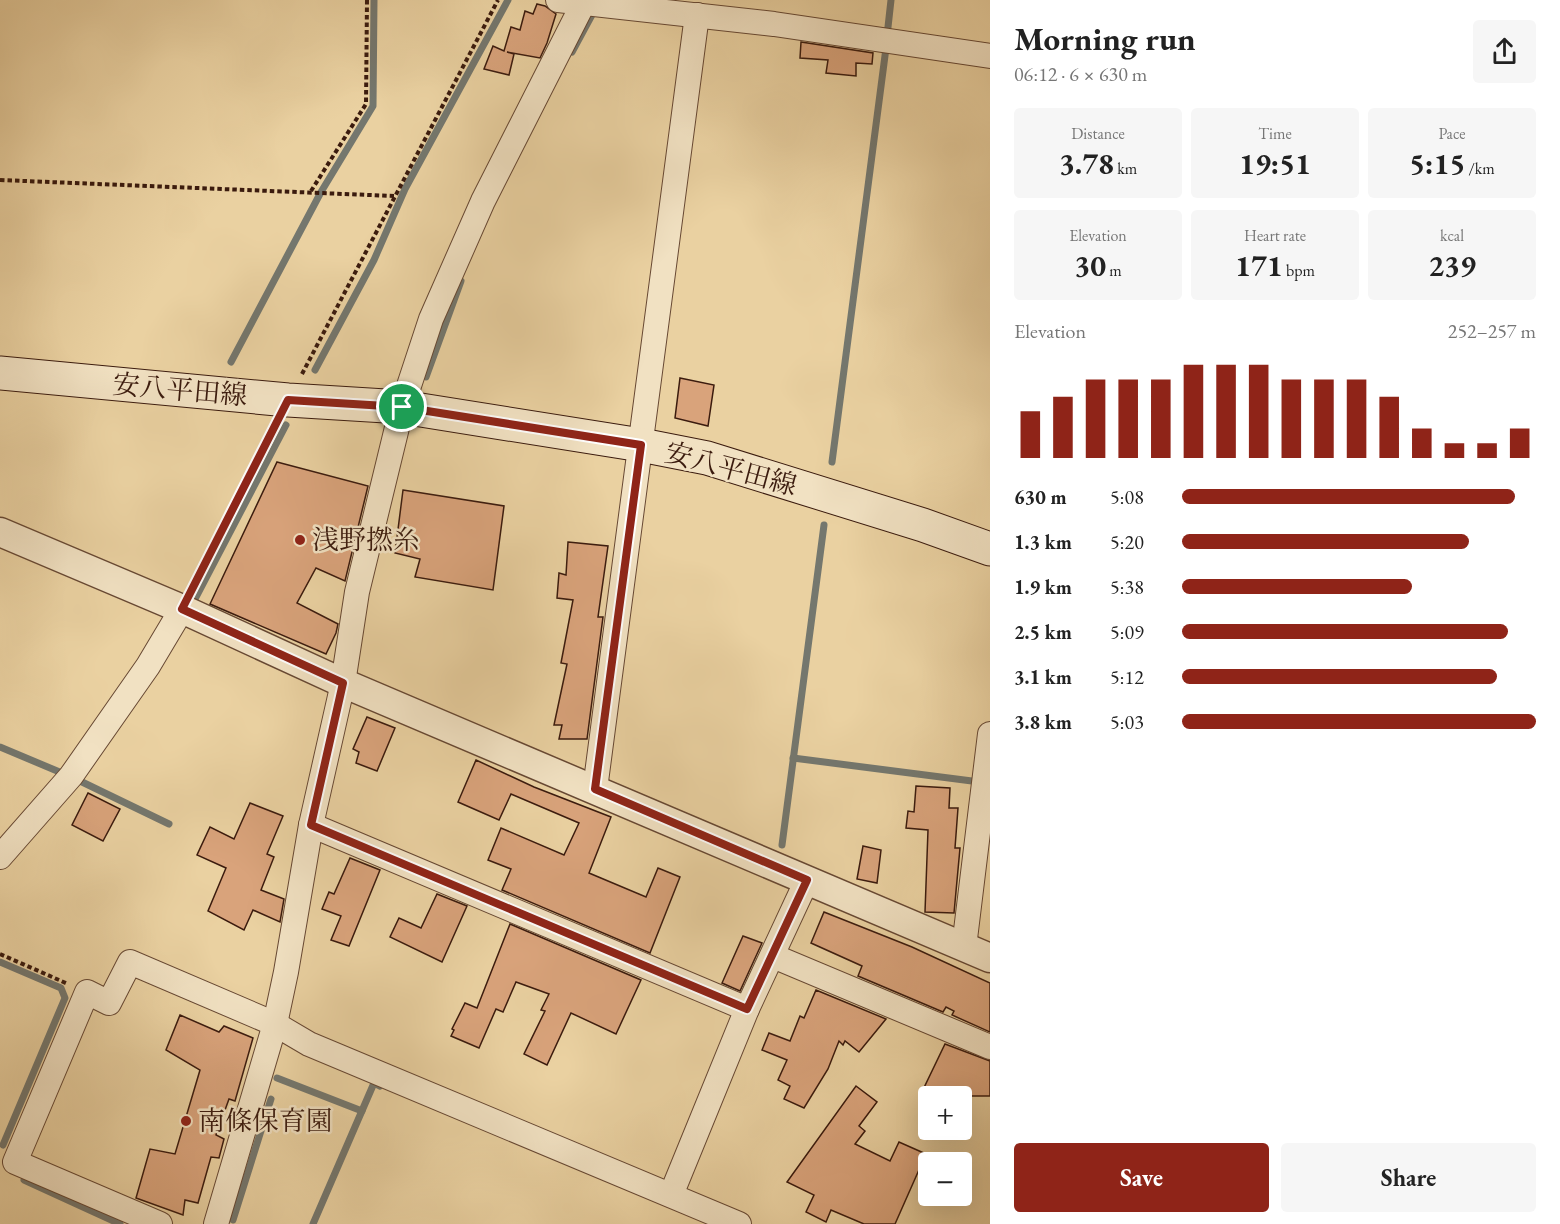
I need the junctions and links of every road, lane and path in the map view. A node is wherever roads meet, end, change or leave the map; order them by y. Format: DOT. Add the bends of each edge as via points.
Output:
graph roads {
  1 [pos="367,0"];
  2 [pos="498,0"];
  3 [pos="558,0"];
  4 [pos="584,2"];
  5 [pos="697,15"];
  6 [pos="990,56"];
  7 [pos="0,180"];
  8 [pos="312,191"];
  9 [pos="394,196"];
  10 [pos="0,374"];
  11 [pos="288,400"];
  12 [pos="402,407"];
  13 [pos="641,445"];
  14 [pos="0,532"];
  15 [pos="990,549"];
  16 [pos="182,609"];
  17 [pos="343,683"];
  18 [pos="990,734"];
  19 [pos="595,789"];
  20 [pos="311,825"];
  21 [pos="0,857"];
  22 [pos="807,880"];
  23 [pos="964,947"];
  24 [pos="0,954"];
  25 [pos="773,956"];
  26 [pos="990,958"];
  27 [pos="87,992"];
  28 [pos="747,1009"];
  29 [pos="275,1024"];
  30 [pos="990,1047"];
  31 [pos="671,1195"];
  32 [pos="160,1224"];
  33 [pos="216,1224"];
  34 [pos="739,1224"];
  1 -- 8 [label="path" via="366,104"];
  2 -- 9 [label="path"];
  3 -- 4 [label="street"];
  4 -- 5 [label="street"];
  4 -- 12 [label="street" via="483,201 431,319"];
  5 -- 6 [label="street"];
  5 -- 13 [label="street"];
  7 -- 8 [label="path"];
  8 -- 9 [label="path"];
  9 -- 11 [label="path"];
  10 -- 11 [label="main road, 安八平田線"];
  11 -- 12 [label="main road, 安八平田線"];
  11 -- 16 [label="path"];
  12 -- 13 [label="main road, 安八平田線"];
  12 -- 17 [label="street" via="357,592"];
  13 -- 15 [label="main road, 安八平田線" via="707,458"];
  13 -- 19 [label="street"];
  14 -- 16 [label="street"];
  16 -- 17 [label="street"];
  16 -- 21 [label="street" via="148,666 71,776"];
  17 -- 19 [label="street"];
  17 -- 20 [label="street"];
  18 -- 23 [label="street"];
  19 -- 22 [label="street"];
  20 -- 28 [label="street"];
  20 -- 29 [label="street"];
  22 -- 23 [label="street"];
  22 -- 25 [label="street"];
  23 -- 26 [label="street"];
  24 -- 27 [label="path"];
  25 -- 28 [label="street"];
  25 -- 30 [label="street"];
  27 -- 29 [label="street" via="109,1003 130,963"];
  27 -- 32 [label="street" via="15,1162"];
  28 -- 31 [label="street"];
  29 -- 31 [label="street" via="320,1048"];
  29 -- 33 [label="street"];
  31 -- 34 [label="street"];
}
